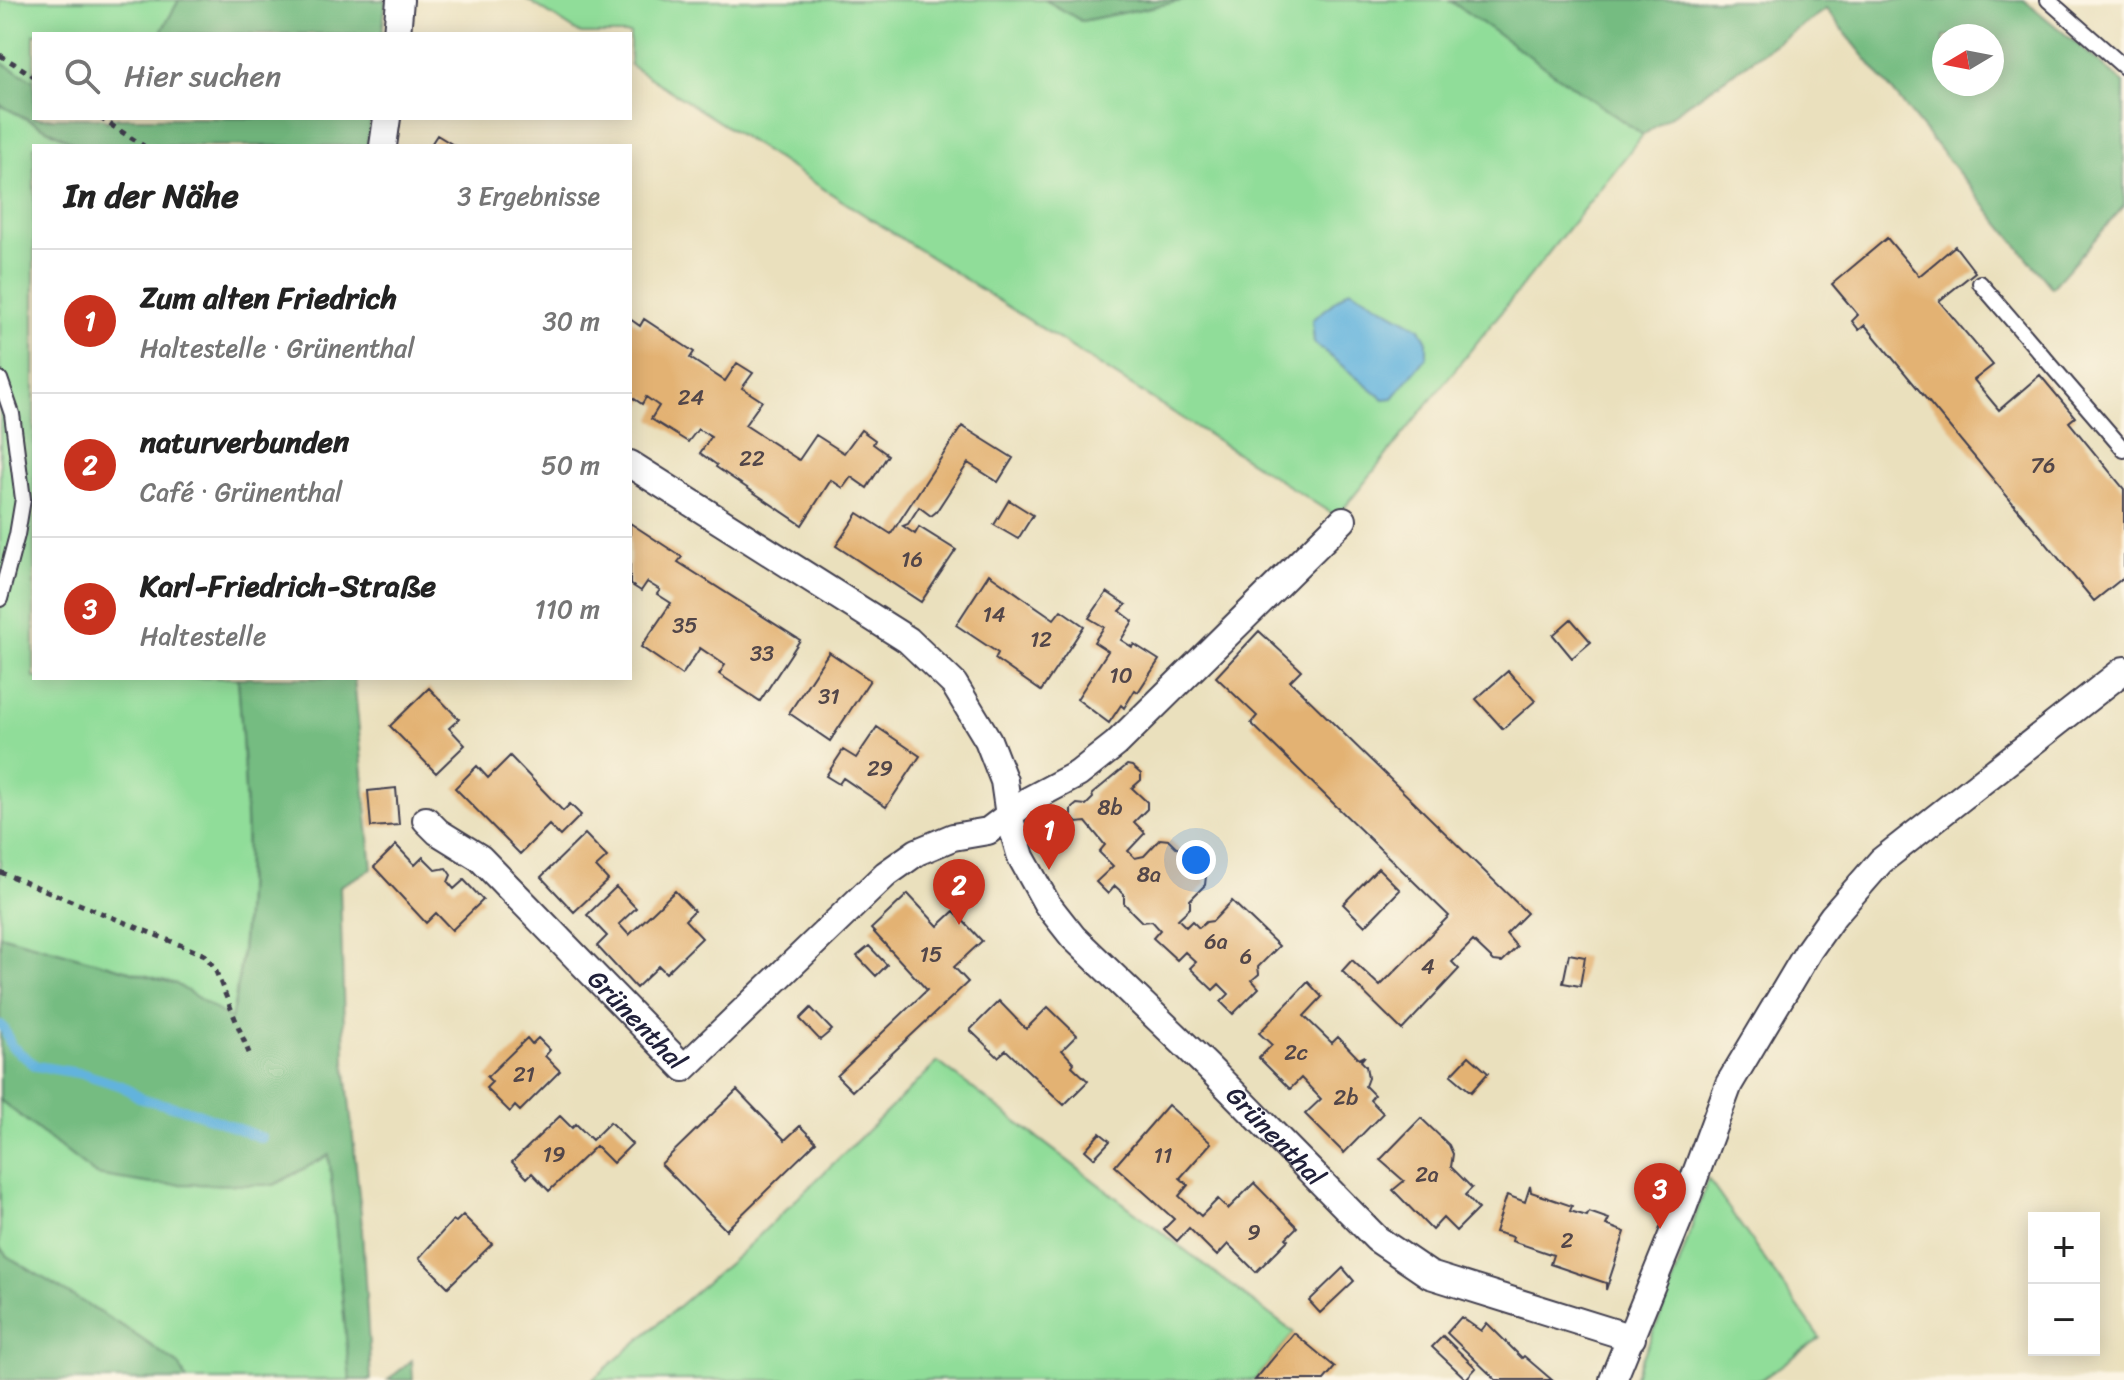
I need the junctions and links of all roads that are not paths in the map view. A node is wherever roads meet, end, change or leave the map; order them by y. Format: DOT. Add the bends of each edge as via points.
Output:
graph roads {
  1 [pos="400,0"];
  2 [pos="2048,0"];
  3 [pos="397,32"];
  4 [pos="2124,67"];
  5 [pos="387,120"];
  6 [pos="383,144"];
  7 [pos="1980,283"];
  8 [pos="0,379"];
  9 [pos="2124,450"];
  10 [pos="632,465"];
  11 [pos="1343,520"];
  12 [pos="0,599"];
  13 [pos="2124,670"];
  14 [pos="1009,816"];
  15 [pos="426,820"];
  16 [pos="1632,1338"];
  17 [pos="1613,1380"];
  1 -- 3 [label="street"];
  2 -- 4 [label="lane"];
  5 -- 6 [label="street"];
  7 -- 9 [label="lane"];
  8 -- 12 [label="lane" via="12,414 23,499"];
  10 -- 14 [label="street, Grünenthal" via="908,640 954,684 988,740 1004,781"];
  11 -- 14 [label="street, Grünenthal" via="1116,744"];
  13 -- 16 [label="street" via="1881,861 1833,916 1729,1084"];
  14 -- 15 [label="street, Grünenthal" via="988,831 953,837 917,852 886,874 684,1068 480,858"];
  14 -- 16 [label="street, Grünenthal" via="1021,857 1073,937 1377,1239 1430,1275"];
  16 -- 17 [label="street"];
}
